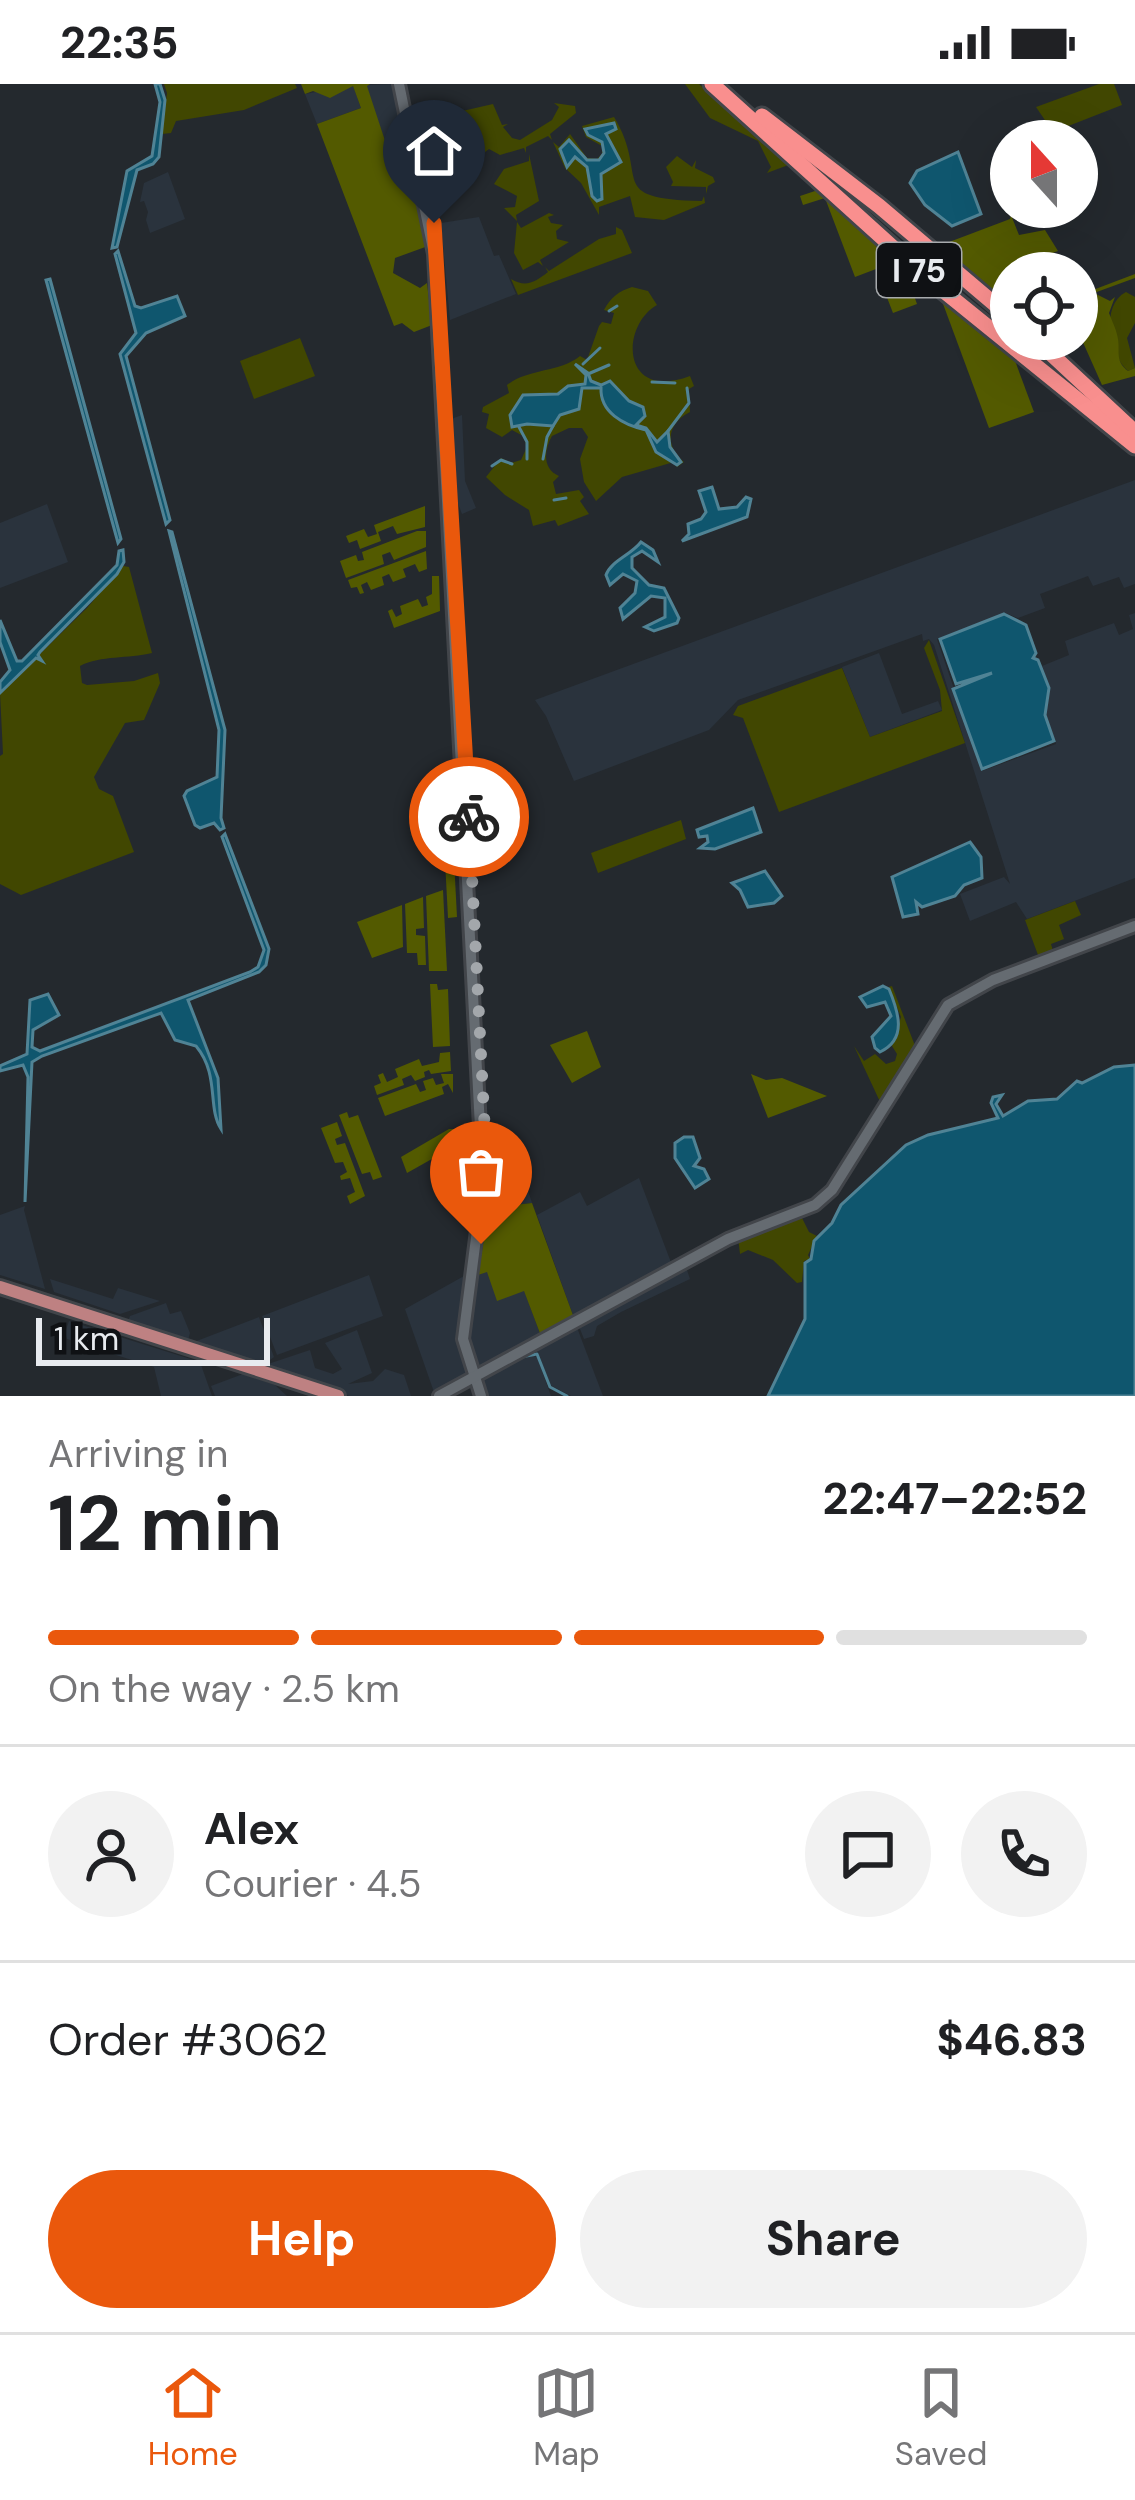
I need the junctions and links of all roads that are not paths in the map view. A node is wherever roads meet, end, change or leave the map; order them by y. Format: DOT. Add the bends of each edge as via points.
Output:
graph roads {
  1 [pos="401,84"];
  2 [pos="712,84"];
  3 [pos="723,84"];
  4 [pos="990,300"];
  5 [pos="1058,360"];
  6 [pos="1135,432"];
  7 [pos="1135,446"];
  8 [pos="1135,926"];
  9 [pos="471,1289"];
  10 [pos="0,1290"];
  11 [pos="466,1332"];
  12 [pos="200,1354"];
  13 [pos="475,1376"];
  14 [pos="328,1395"];
  15 [pos="439,1396"];
  16 [pos="483,1396"];
  1 -- 9 [label="main road" via="432,237 443,387 483,1184"];
  2 -- 7 [label="highway, I 75" via="920,271"];
  3 -- 4 [label="highway, I 75"];
  5 -- 6 [label="highway"];
  8 -- 13 [label="main road" via="948,1005 823,1201 728,1239"];
  9 -- 11 [label="main road"];
  9 -- 11 [label="main road"];
  10 -- 12 [label="main road"];
  10 -- 12 [label="main road"];
  11 -- 13 [label="main road"];
  12 -- 14 [label="main road"];
  13 -- 15 [label="main road"];
  13 -- 16 [label="main road"];
}
